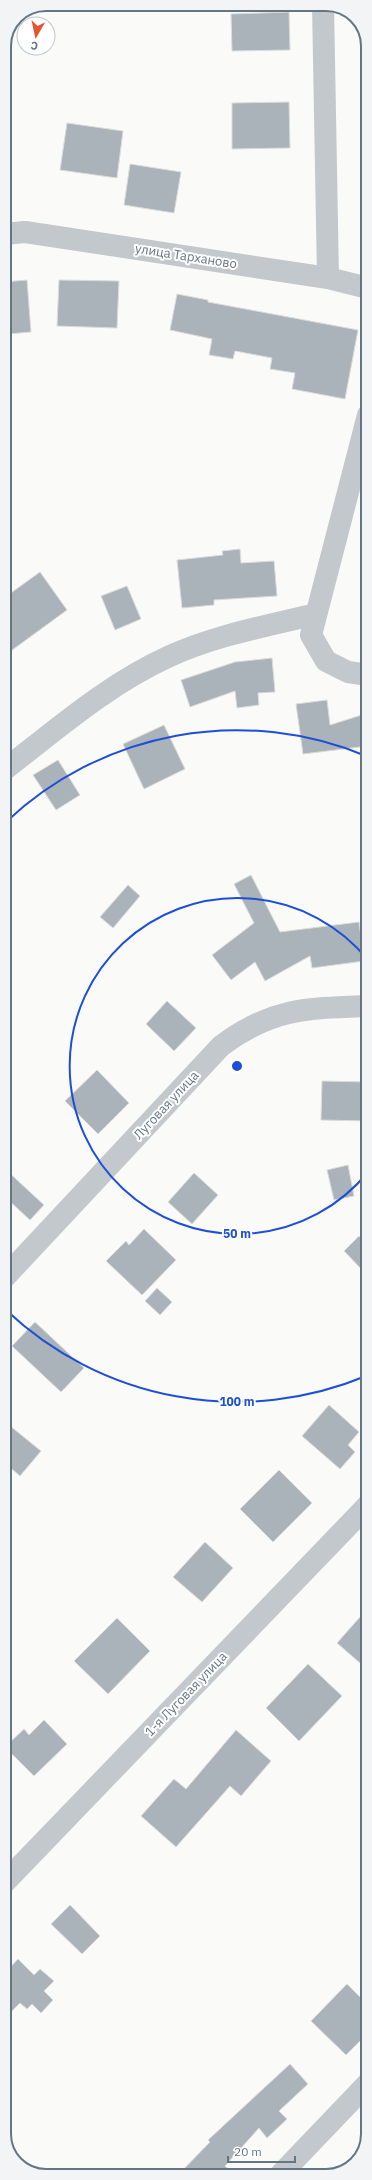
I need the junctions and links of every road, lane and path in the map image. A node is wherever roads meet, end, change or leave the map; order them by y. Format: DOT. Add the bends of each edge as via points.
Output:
graph roads {
  1 [pos="323,11"];
  2 [pos="11,233"];
  3 [pos="328,278"];
  4 [pos="361,286"];
  5 [pos="361,442"];
  6 [pos="316,614"];
  7 [pos="361,674"];
  8 [pos="11,765"];
  9 [pos="361,1006"];
  10 [pos="11,1271"];
  11 [pos="361,1512"];
  12 [pos="11,1876"];
  13 [pos="361,2090"];
  14 [pos="287,2169"];
  1 -- 3 [label="street"];
  2 -- 3 [label="street, улица Тарханово" via="25,232"];
  3 -- 4 [label="street, улица Тарханово"];
  5 -- 6 [label="street"];
  6 -- 7 [label="street" via="311,635 326,661 348,672"];
  6 -- 8 [label="street" via="228,635 170,656 101,694"];
  9 -- 10 [label="street, Луговая улица" via="309,1008 283,1014 240,1031 221,1046"];
  11 -- 12 [label="street, 1-я Луговая улица"];
  13 -- 14 [label="street"];
}
